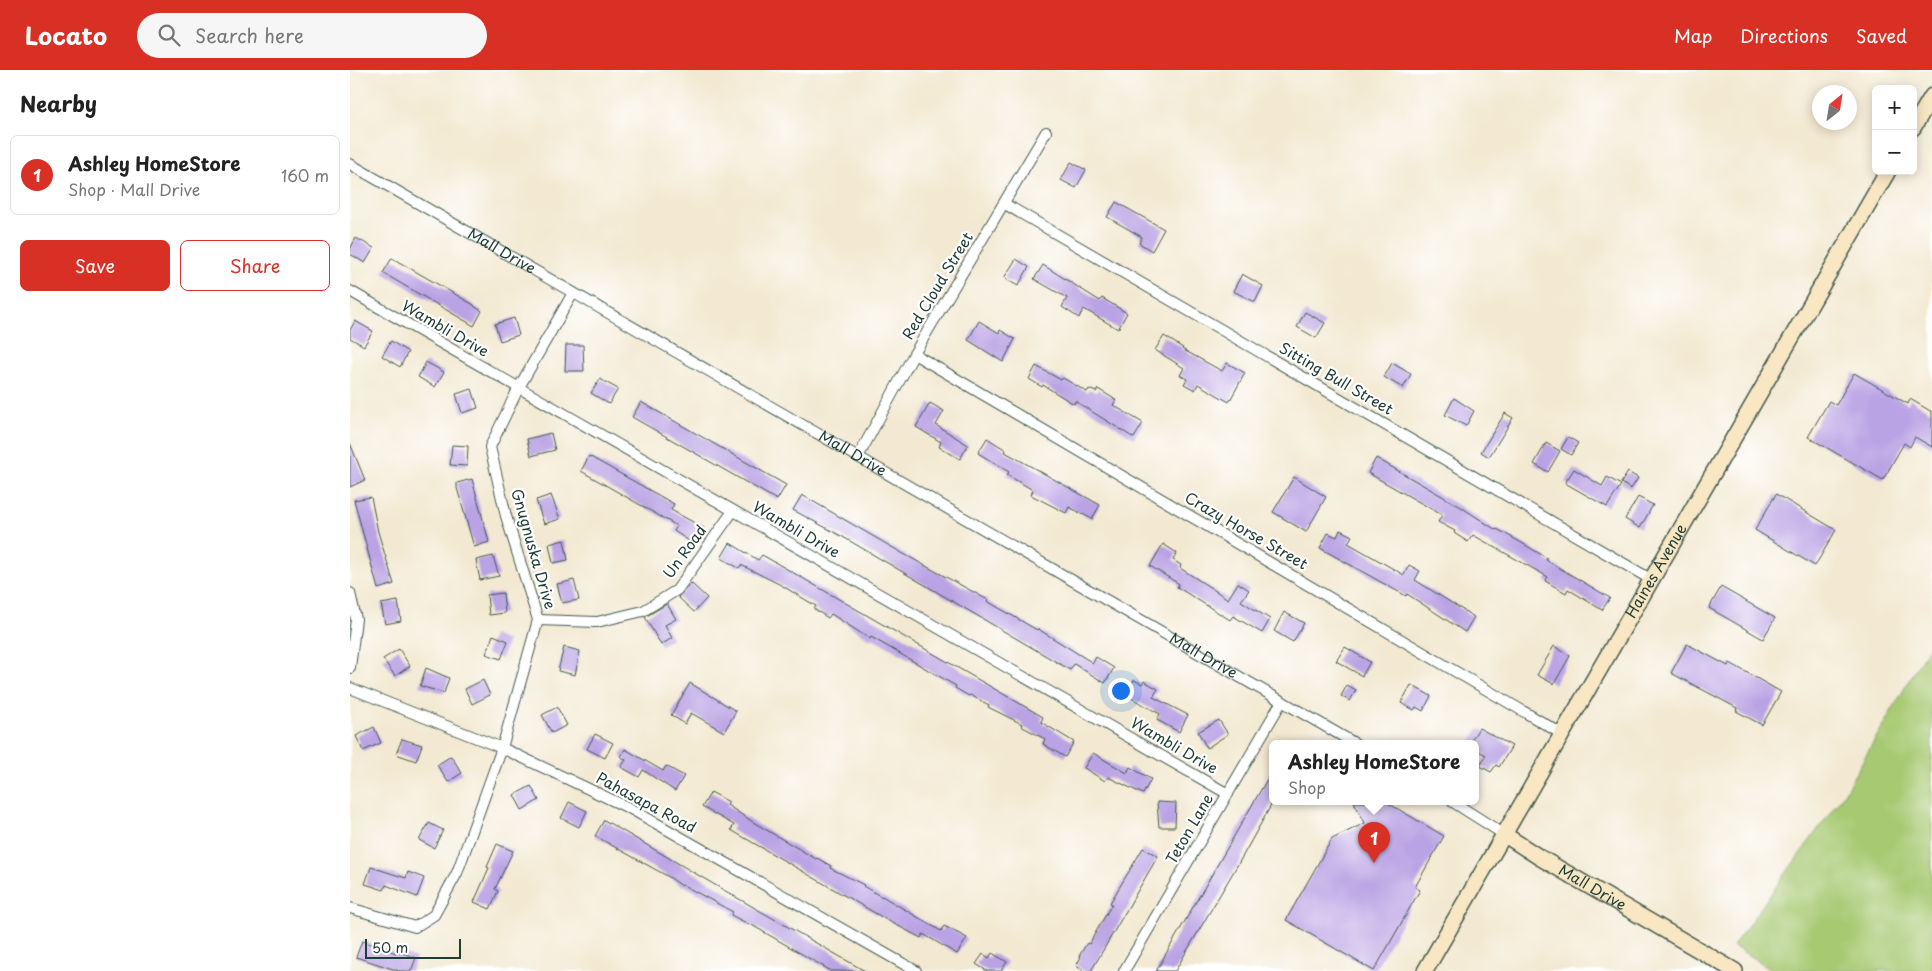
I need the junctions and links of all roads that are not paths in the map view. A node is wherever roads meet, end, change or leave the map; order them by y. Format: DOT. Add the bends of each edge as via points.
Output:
graph roads {
  1 [pos="1932,96"];
  2 [pos="1917,121"];
  3 [pos="1046,132"];
  4 [pos="350,164"];
  5 [pos="1886,175"];
  6 [pos="1005,204"];
  7 [pos="350,291"];
  8 [pos="573,293"];
  9 [pos="914,354"];
  10 [pos="518,389"];
  11 [pos="858,456"];
  12 [pos="733,511"];
  13 [pos="1652,580"];
  14 [pos="350,593"];
  15 [pos="538,620"];
  16 [pos="350,668"];
  17 [pos="350,688"];
  18 [pos="1282,701"];
  19 [pos="1562,734"];
  20 [pos="1349,740"];
  21 [pos="502,748"];
  22 [pos="1228,794"];
  23 [pos="1458,805"];
  24 [pos="1504,835"];
  25 [pos="350,908"];
  26 [pos="916,971"];
  27 [pos="1124,971"];
  28 [pos="1425,971"];
  29 [pos="1735,971"];
  1 -- 2 [label="main road"];
  3 -- 6 [label="street, Red Cloud Street"];
  4 -- 8 [label="street, Mall Drive"];
  5 -- 13 [label="main road, Haines Avenue"];
  6 -- 9 [label="street, Red Cloud Street"];
  6 -- 13 [label="street, Sitting Bull Street"];
  7 -- 10 [label="street, Wambli Drive"];
  8 -- 10 [label="street, Gnugnuska Drive"];
  8 -- 11 [label="street, Mall Drive"];
  9 -- 11 [label="street, Red Cloud Street"];
  9 -- 19 [label="street, Crazy Horse Street"];
  10 -- 12 [label="street, Wambli Drive"];
  10 -- 15 [label="street, Gnugnuska Drive" via="490,446 506,516"];
  11 -- 18 [label="street, Mall Drive"];
  12 -- 15 [label="street, Un Road" via="677,590 643,612 597,622"];
  12 -- 22 [label="street, Wambli Drive"];
  13 -- 19 [label="main road, Haines Avenue"];
  14 -- 16 [label="street" via="356,618"];
  15 -- 21 [label="street, Gnugnuska Drive"];
  17 -- 21 [label="street, Pahasapa Road"];
  18 -- 20 [label="street, Mall Drive"];
  18 -- 22 [label="street, Teton Lane"];
  19 -- 24 [label="main road, Haines Avenue"];
  21 -- 25 [label="street, Gnugnuska Drive" via="457,873 434,915 415,926"];
  21 -- 26 [label="street, Pahasapa Road" via="631,809"];
  22 -- 27 [label="street, Teton Lane"];
  23 -- 24 [label="street, Mall Drive"];
  24 -- 28 [label="main road, Haines Avenue"];
  24 -- 29 [label="main road, Mall Drive"];
}
